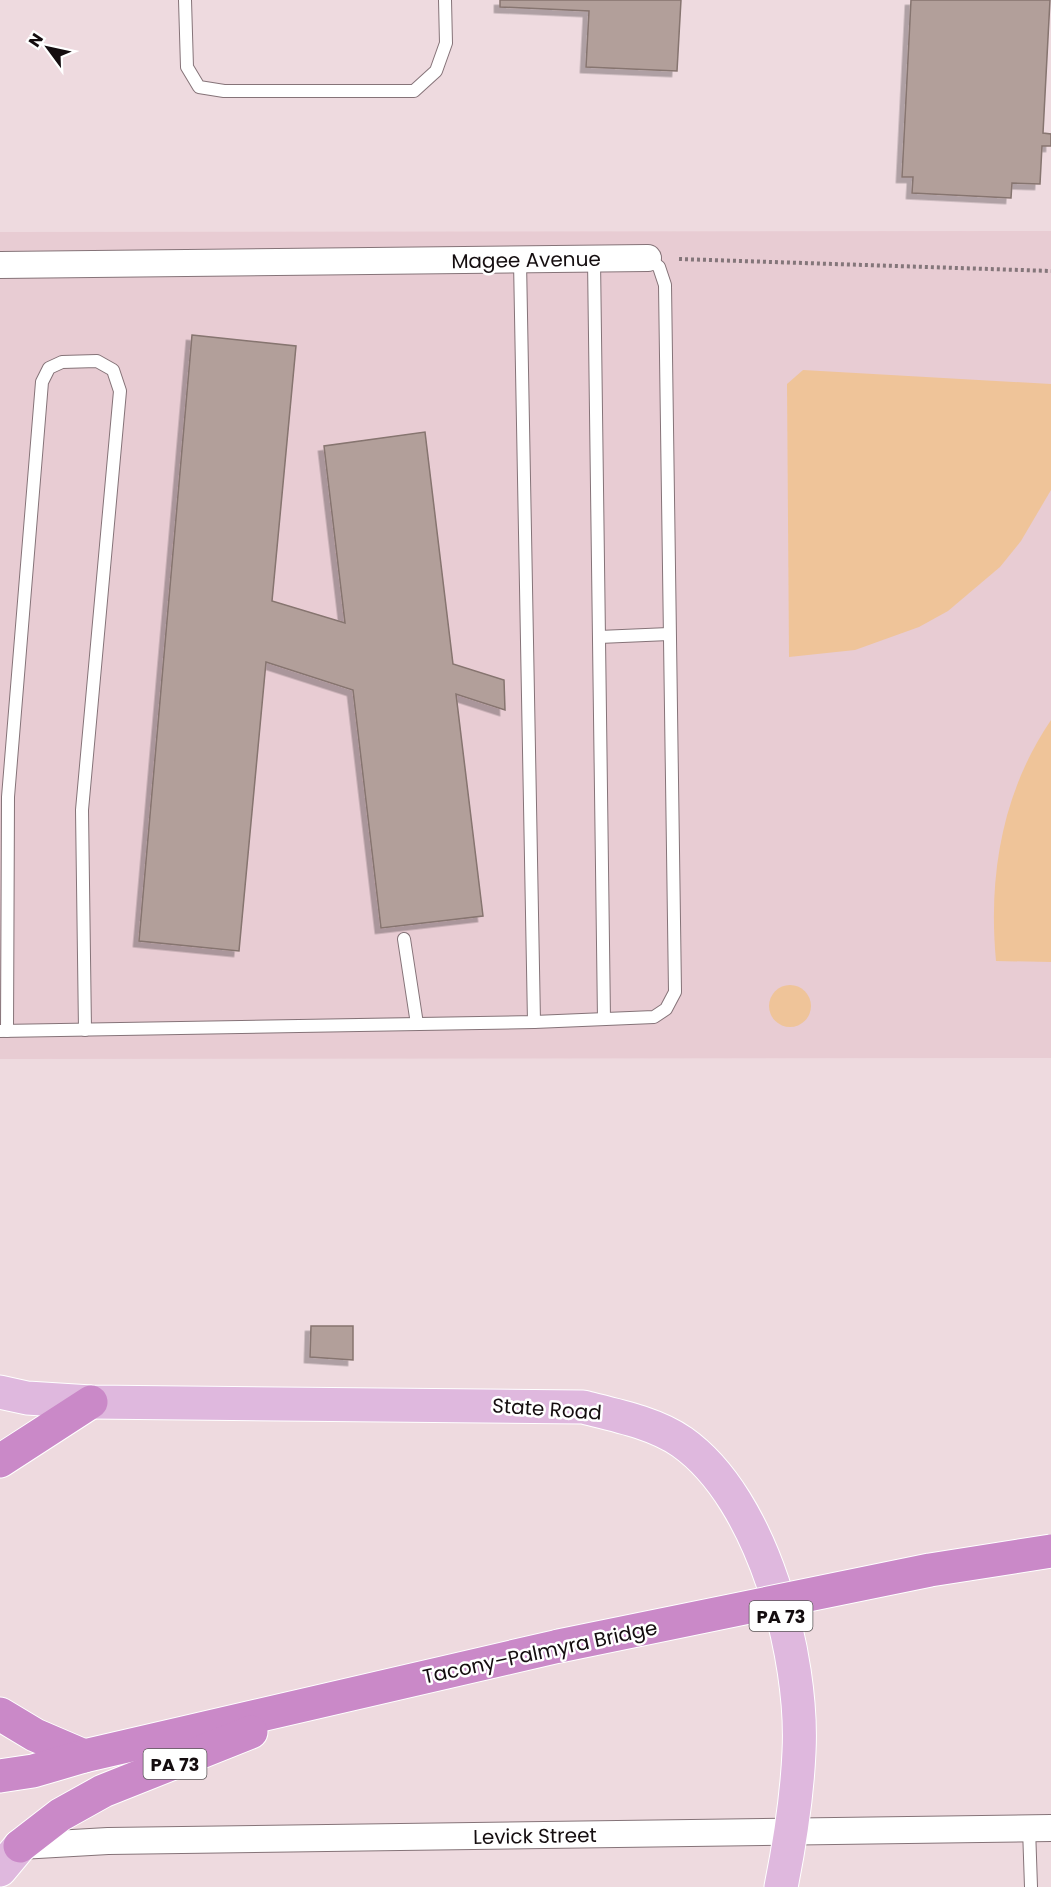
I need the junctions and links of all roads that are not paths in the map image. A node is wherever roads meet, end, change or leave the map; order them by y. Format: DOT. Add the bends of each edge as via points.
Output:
graph roads {
  1 [pos="184,0"];
  2 [pos="445,0"];
  3 [pos="648,258"];
  4 [pos="594,260"];
  5 [pos="520,261"];
  6 [pos="0,265"];
  7 [pos="669,634"];
  8 [pos="599,637"];
  9 [pos="404,939"];
  10 [pos="604,1019"];
  11 [pos="534,1022"];
  12 [pos="417,1024"];
  13 [pos="85,1030"];
  14 [pos="4,1031"];
  15 [pos="0,1392"];
  16 [pos="91,1402"];
  17 [pos="0,1461"];
  18 [pos="1051,1551"];
  19 [pos="339,1696"];
  20 [pos="0,1714"];
  21 [pos="84,1756"];
  22 [pos="33,1771"];
  23 [pos="0,1776"];
  24 [pos="0,1789"];
  25 [pos="1040,1828"];
  26 [pos="792,1833"];
  27 [pos="10,1858"];
  28 [pos="781,1887"];
  29 [pos="1031,1887"];
  1 -- 2 [label="lane" via="187,67 199,87 224,91 414,91 436,72 446,43"];
  3 -- 4 [label="street, Magee Avenue"];
  3 -- 7 [label="lane" via="665,279"];
  4 -- 5 [label="street, Magee Avenue"];
  4 -- 8 [label="lane"];
  5 -- 6 [label="street, Magee Avenue"];
  5 -- 11 [label="lane"];
  7 -- 8 [label="lane"];
  7 -- 10 [label="lane" via="675,992 666,1009 654,1017"];
  8 -- 10 [label="lane"];
  9 -- 12 [label="lane"];
  10 -- 11 [label="lane"];
  11 -- 12 [label="lane"];
  12 -- 13 [label="lane"];
  13 -- 14 [label="lane"];
  13 -- 14 [label="lane" via="82,810 120,391 113,370 97,361 62,362 49,368 42,382 8,797"];
  15 -- 16 [label="main road, State Road / PA 73" via="27,1398"];
  16 -- 17 [label="highway"];
  16 -- 26 [label="main road, State Road / PA 73" via="583,1407 618,1415 682,1441 735,1498 757,1540 773,1585 795,1681 799,1749"];
  18 -- 19 [label="highway, Tacony–Palmyra Bridge / PA 73, bridge" via="930,1570"];
  19 -- 21 [label="highway, Tacony–Palmyra Bridge / PA 73"];
  19 -- 27 [label="highway, PA 73" via="103,1791 60,1815"];
  20 -- 21 [label="highway" via="35,1735"];
  21 -- 22 [label="highway, Tacony–Palmyra Bridge / PA 73"];
  22 -- 23 [label="highway"];
  22 -- 24 [label="highway"];
  25 -- 26 [label="street, Levick Street"];
  25 -- 29 [label="lane"];
  26 -- 27 [label="street, Levick Street" via="108,1841"];
  26 -- 28 [label="main road, State Road / PA 73"];
}
